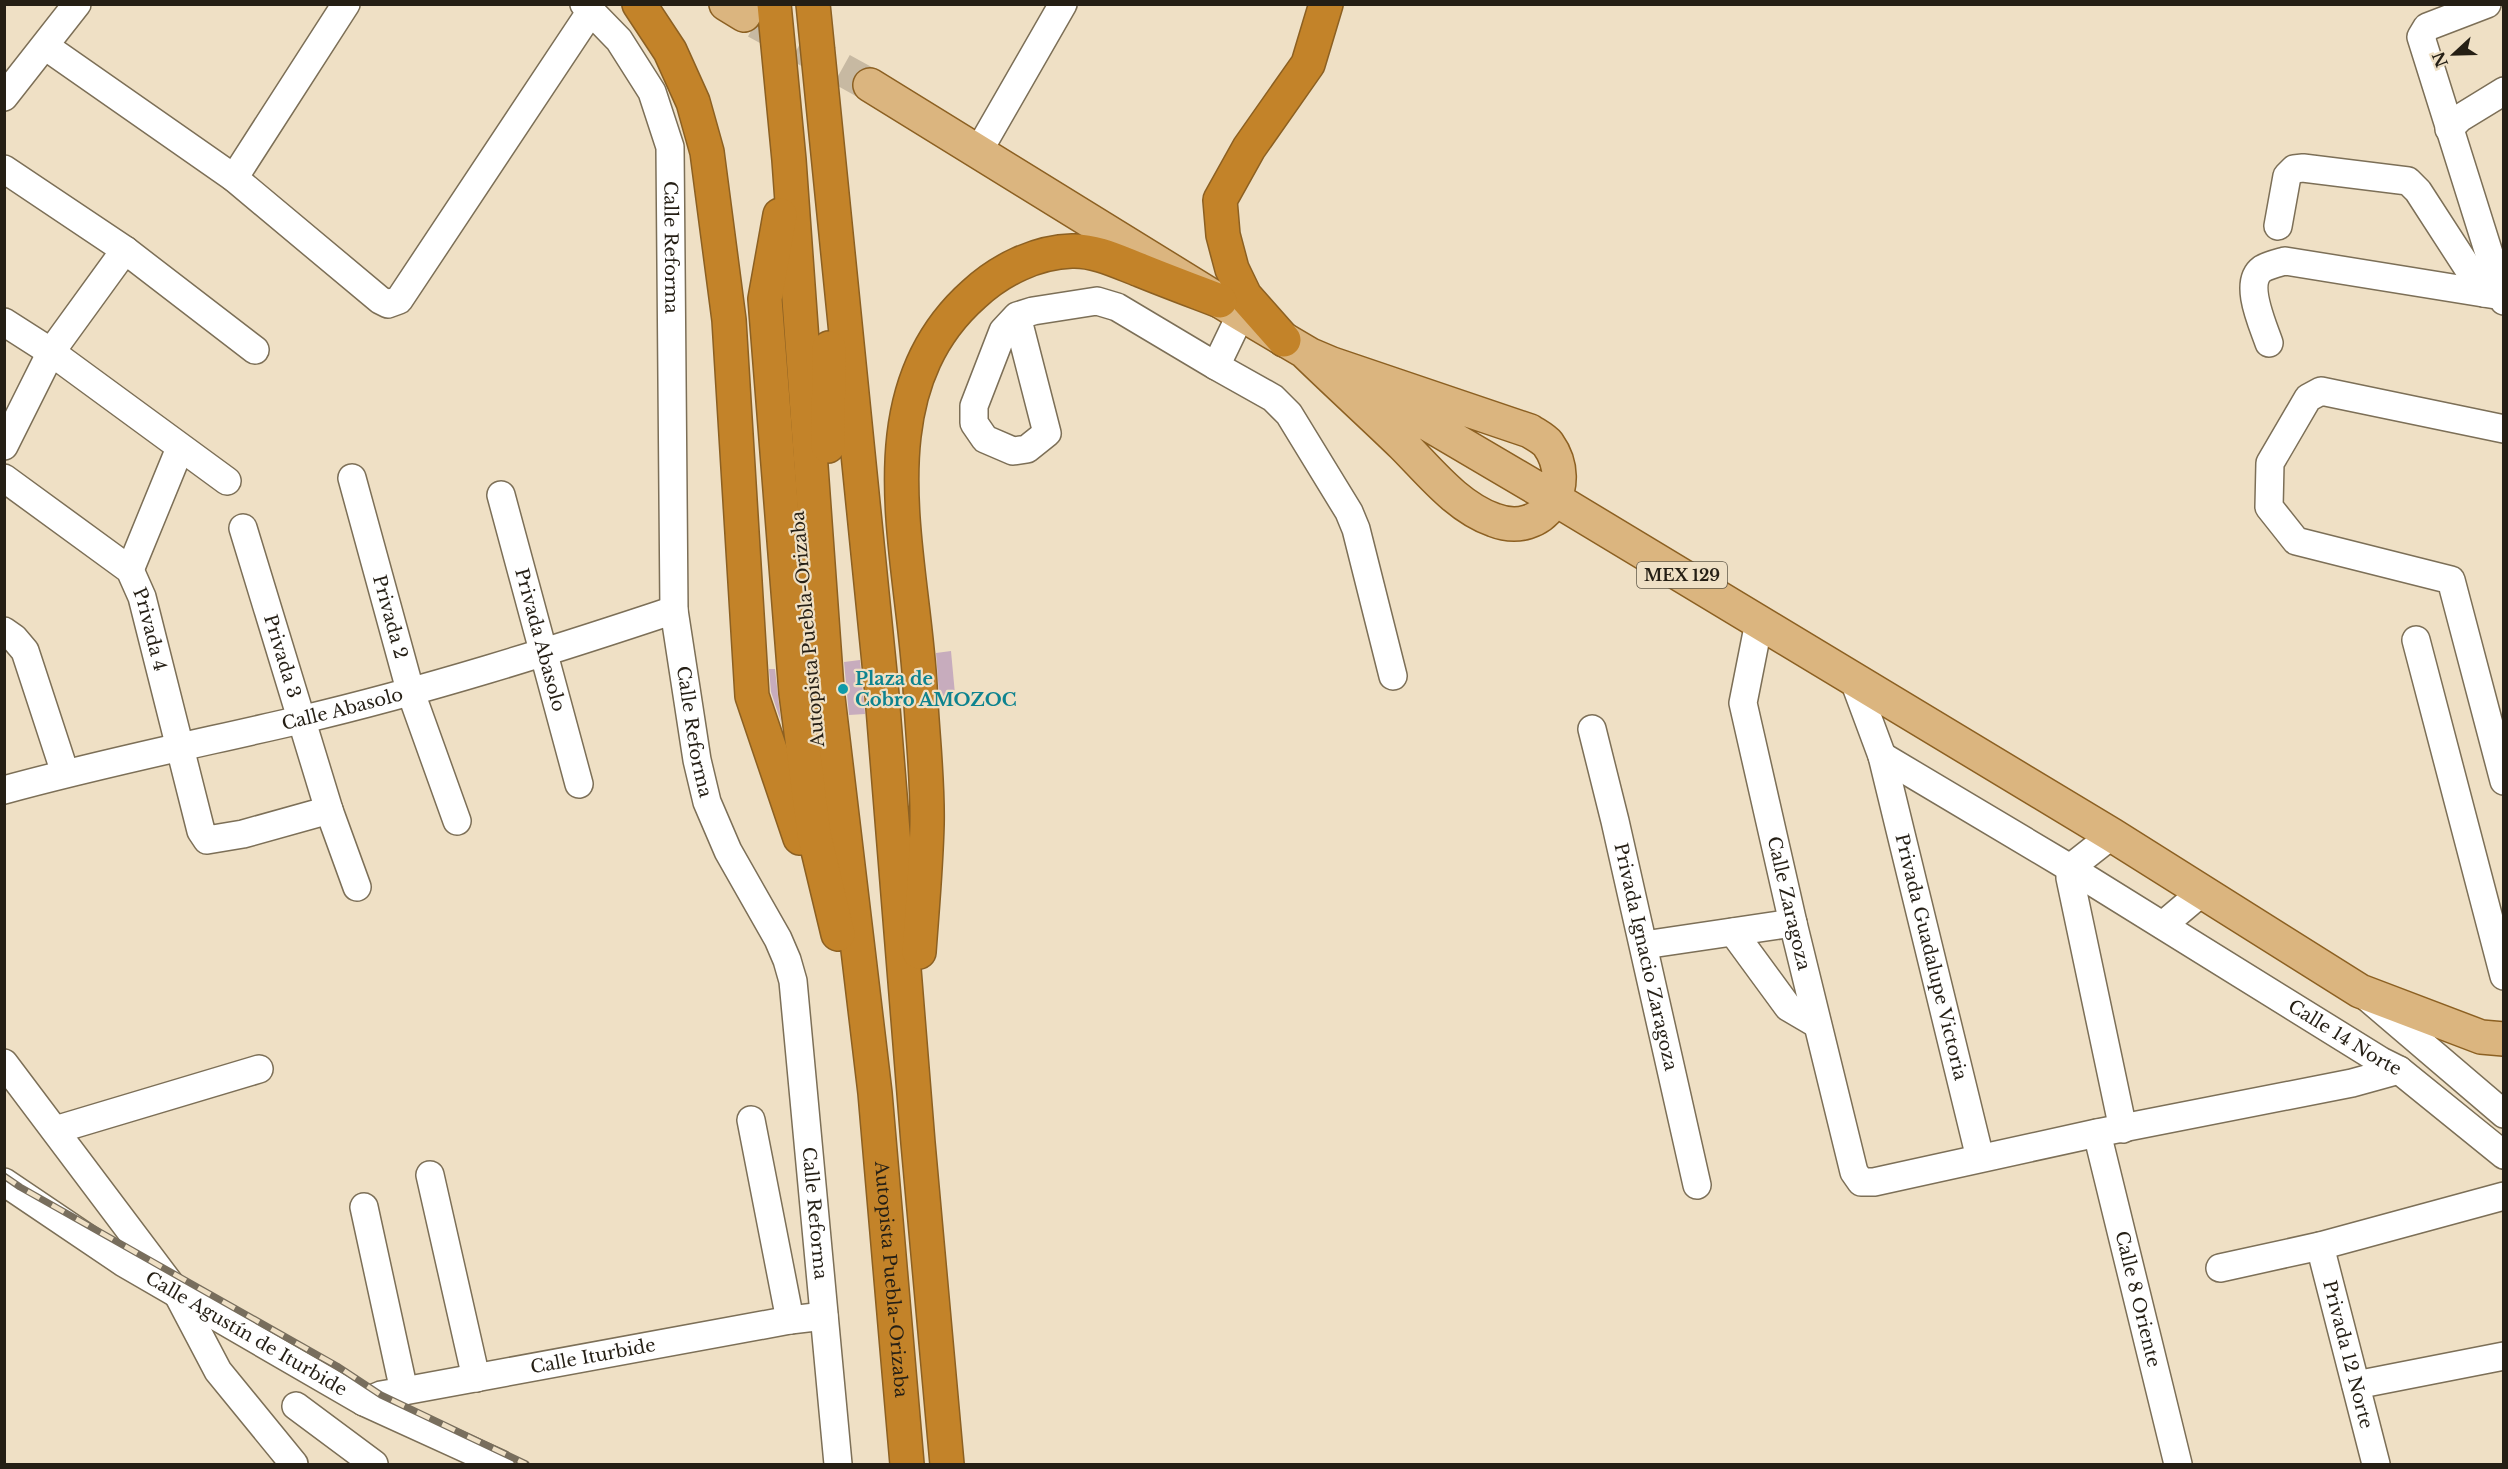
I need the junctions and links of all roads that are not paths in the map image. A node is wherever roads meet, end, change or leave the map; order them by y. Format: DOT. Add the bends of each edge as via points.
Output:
graph roads {
  1 [pos="77,4"];
  2 [pos="346,4"];
  3 [pos="639,4"];
  4 [pos="774,4"];
  5 [pos="813,4"];
  6 [pos="1063,4"];
  7 [pos="1326,4"];
  8 [pos="2487,4"];
  9 [pos="588,8"];
  10 [pos="45,46"];
  11 [pos="870,85"];
  12 [pos="2504,91"];
  13 [pos="4,97"];
  14 [pos="2449,129"];
  15 [pos="978,152"];
  16 [pos="789,160"];
  17 [pos="4,169"];
  18 [pos="234,178"];
  19 [pos="2278,226"];
  20 [pos="125,250"];
  21 [pos="838,258"];
  22 [pos="2496,297"];
  23 [pos="765,299"];
  24 [pos="1231,308"];
  25 [pos="1017,316"];
  26 [pos="4,322"];
  27 [pos="2269,343"];
  28 [pos="1295,347"];
  29 [pos="255,350"];
  30 [pos="51,352"];
  31 [pos="1216,366"];
  32 [pos="2504,429"];
  33 [pos="4,446"];
  34 [pos="180,448"];
  35 [pos="4,478"];
  36 [pos="352,478"];
  37 [pos="227,481"];
  38 [pos="501,495"];
  39 [pos="1555,498"];
  40 [pos="243,528"];
  41 [pos="130,570"];
  42 [pos="674,610"];
  43 [pos="1759,622"];
  44 [pos="4,631"];
  45 [pos="2416,640"];
  46 [pos="544,653"];
  47 [pos="1393,676"];
  48 [pos="1852,678"];
  49 [pos="410,690"];
  50 [pos="301,720"];
  51 [pos="1592,729"];
  52 [pos="178,746"];
  53 [pos="1881,756"];
  54 [pos="65,773"];
  55 [pos="2504,781"];
  56 [pos="579,784"];
  57 [pos="4,790"];
  58 [pos="329,810"];
  59 [pos="457,821"];
  60 [pos="2112,835"];
  61 [pos="800,838"];
  62 [pos="2070,868"];
  63 [pos="357,887"];
  64 [pos="2202,892"];
  65 [pos="1793,923"];
  66 [pos="2163,925"];
  67 [pos="1733,932"];
  68 [pos="1644,945"];
  69 [pos="2504,976"];
  70 [pos="2360,991"];
  71 [pos="1817,1024"];
  72 [pos="2504,1039"];
  73 [pos="4,1063"];
  74 [pos="259,1069"];
  75 [pos="2399,1070"];
  76 [pos="2467,1083"];
  77 [pos="875,1093"];
  78 [pos="2427,1093"];
  79 [pos="2504,1114"];
  80 [pos="751,1120"];
  81 [pos="55,1130"];
  82 [pos="2110,1131"];
  83 [pos="918,1143"];
  84 [pos="2504,1155"];
  85 [pos="1980,1158"];
  86 [pos="430,1175"];
  87 [pos="4,1182"];
  88 [pos="1861,1182"];
  89 [pos="1697,1185"];
  90 [pos="2504,1196"];
  91 [pos="364,1207"];
  92 [pos="2320,1246"];
  93 [pos="2220,1268"];
  94 [pos="177,1293"];
  95 [pos="824,1316"];
  96 [pos="790,1320"];
  97 [pos="2504,1356"];
  98 [pos="476,1378"];
  99 [pos="2356,1385"];
  100 [pos="404,1391"];
  101 [pos="364,1402"];
  102 [pos="296,1406"];
  103 [pos="294,1464"];
  104 [pos="374,1464"];
  105 [pos="500,1464"];
  106 [pos="838,1464"];
  107 [pos="907,1464"];
  108 [pos="946,1464"];
  109 [pos="2178,1464"];
  110 [pos="2376,1464"];
  1 -- 10 [label="street"];
  2 -- 18 [label="street"];
  3 -- 61 [label="highway" via="670,51 693,102 707,152 729,320 752,696"];
  4 -- 16 [label="highway, Autopista Puebla-Orizaba"];
  5 -- 21 [label="highway, Autopista Puebla-Orizaba"];
  6 -- 15 [label="street"];
  7 -- 28 [label="highway" via="1308,64 1249,148 1220,200 1223,235 1232,269 1245,296"];
  8 -- 14 [label="street" via="2427,27 2421,38"];
  9 -- 18 [label="street" via="399,300 388,304 380,300"];
  9 -- 42 [label="street, Calle Reforma" via="619,40 652,92 670,147"];
  10 -- 13 [label="street"];
  10 -- 18 [label="street"];
  11 -- 15 [label="main road, MEX 129"];
  12 -- 14 [label="street"];
  14 -- 22 [label="street"];
  15 -- 24 [label="main road, MEX 129"];
  16 -- 23 [label="highway, Autopista Puebla-Orizaba"];
  16 -- 77 [label="highway, Autopista Puebla-Orizaba" via="827,689"];
  17 -- 20 [label="street"];
  19 -- 22 [label="street" via="2287,176 2294,169 2408,181"];
  20 -- 29 [label="street"];
  20 -- 30 [label="street"];
  21 -- 83 [label="highway, Autopista Puebla-Orizaba" via="882,694"];
  21 -- 83 [label="highway, Autopista Puebla-Orizaba" via="830,301 827,500 847,710 883,993"];
  22 -- 27 [label="street" via="2285,261 2261,270 2254,282 2254,296"];
  23 -- 61 [label="highway, Autopista Puebla-Orizaba" via="759,471 775,694"];
  23 -- 77 [label="highway, Autopista Puebla-Orizaba" via="796,693 813,822"];
  24 -- 28 [label="main road, MEX 129"];
  24 -- 31 [label="street"];
  24 -- 83 [label="highway" via="1108,258 1075,251 1056,252 1028,260 982,286 947,322 919,368 903,427 902,498 920,681 927,823 917,990"];
  25 -- 31 [label="street" via="1097,301 1117,307"];
  26 -- 30 [label="street"];
  28 -- 39 [label="main road, MEX 129"];
  28 -- 39 [label="main road" via="1332,364 1530,431 1547,443 1557,462 1560,484"];
  28 -- 39 [label="main road" via="1477,513 1497,522 1516,524 1539,516 1551,508"];
  30 -- 33 [label="street"];
  30 -- 34 [label="street"];
  31 -- 47 [label="street" via="1274,398 1349,512"];
  32 -- 55 [label="street" via="2321,391 2308,398 2270,463 2269,507 2296,541 2451,580"];
  34 -- 37 [label="street"];
  34 -- 41 [label="street"];
  35 -- 41 [label="street, Privada 4"];
  36 -- 49 [label="street, Privada 2"];
  38 -- 46 [label="street, Privada Abasolo"];
  39 -- 43 [label="main road, MEX 129"];
  40 -- 50 [label="street, Privada 3"];
  41 -- 52 [label="street, Privada 4" via="142,597"];
  42 -- 46 [label="street, Calle Abasolo"];
  42 -- 95 [label="street, Calle Reforma" via="707,802 728,851 777,939 793,981"];
  43 -- 48 [label="main road, MEX 129"];
  43 -- 65 [label="street, Calle Zaragoza" via="1743,704"];
  44 -- 54 [label="street" via="25,651"];
  45 -- 69 [label="street"];
  46 -- 49 [label="street, Calle Abasolo"];
  46 -- 56 [label="street, Privada Abasolo"];
  48 -- 53 [label="street, Privada Guadalupe Victoria"];
  48 -- 60 [label="main road, MEX 129"];
  49 -- 50 [label="street, Calle Abasolo"];
  49 -- 59 [label="street, Privada 2"];
  50 -- 52 [label="street, Calle Abasolo"];
  50 -- 58 [label="street, Privada 3"];
  51 -- 68 [label="street, Privada Ignacio Zaragoza"];
  52 -- 54 [label="street, Calle Abasolo"];
  52 -- 58 [label="street, Privada 4" via="201,831 207,840"];
  53 -- 62 [label="street, Calle 14 Norte"];
  53 -- 85 [label="street, Privada Guadalupe Victoria"];
  54 -- 57 [label="street, Calle Abasolo"];
  58 -- 63 [label="street, Privada 3"];
  60 -- 62 [label="street"];
  60 -- 64 [label="main road, MEX 129"];
  61 -- 77 [label="highway, Autopista Puebla-Orizaba"];
  62 -- 66 [label="street, Calle 14 Norte"];
  62 -- 82 [label="street, Calle 8 Oriente"];
  64 -- 66 [label="street"];
  64 -- 70 [label="main road, MEX 129"];
  65 -- 67 [label="street"];
  65 -- 71 [label="street, Calle Zaragoza"];
  66 -- 75 [label="street, Calle 14 Norte"];
  67 -- 68 [label="street"];
  67 -- 71 [label="street" via="1788,1007"];
  68 -- 89 [label="street, Privada Ignacio Zaragoza"];
  70 -- 72 [label="main road, MEX 129" via="2481,1037"];
  70 -- 76 [label="street"];
  71 -- 88 [label="street, Calle Zaragoza" via="1854,1172"];
  73 -- 81 [label="street"];
  74 -- 81 [label="street"];
  75 -- 78 [label="street"];
  75 -- 82 [label="street, Calle 14 Norte" via="2352,1083"];
  76 -- 78 [label="street"];
  76 -- 79 [label="street"];
  77 -- 107 [label="highway, Autopista Puebla-Orizaba"];
  78 -- 84 [label="street"];
  80 -- 96 [label="street"];
  81 -- 94 [label="street"];
  82 -- 85 [label="street, Calle 14 Norte"];
  82 -- 109 [label="street, Calle 8 Oriente"];
  83 -- 108 [label="highway, Autopista Puebla-Orizaba"];
  85 -- 88 [label="street, Calle 14 Norte"];
  86 -- 98 [label="street"];
  87 -- 94 [label="street, Calle Agustín de Iturbide" via="124,1263"];
  90 -- 92 [label="street"];
  91 -- 100 [label="street"];
  92 -- 93 [label="street"];
  92 -- 99 [label="street, Privada 12 Norte"];
  94 -- 101 [label="street, Calle Agustín de Iturbide"];
  94 -- 103 [label="street" via="218,1371"];
  95 -- 96 [label="street, Calle Iturbide"];
  95 -- 106 [label="street, Calle Reforma"];
  96 -- 98 [label="street, Calle Iturbide"];
  97 -- 99 [label="street"];
  98 -- 100 [label="street, Calle Iturbide"];
  99 -- 110 [label="street, Privada 12 Norte"];
  100 -- 101 [label="street, Calle Iturbide"];
  101 -- 105 [label="street, Calle Agustín de Iturbide"];
  102 -- 104 [label="street"];
}
